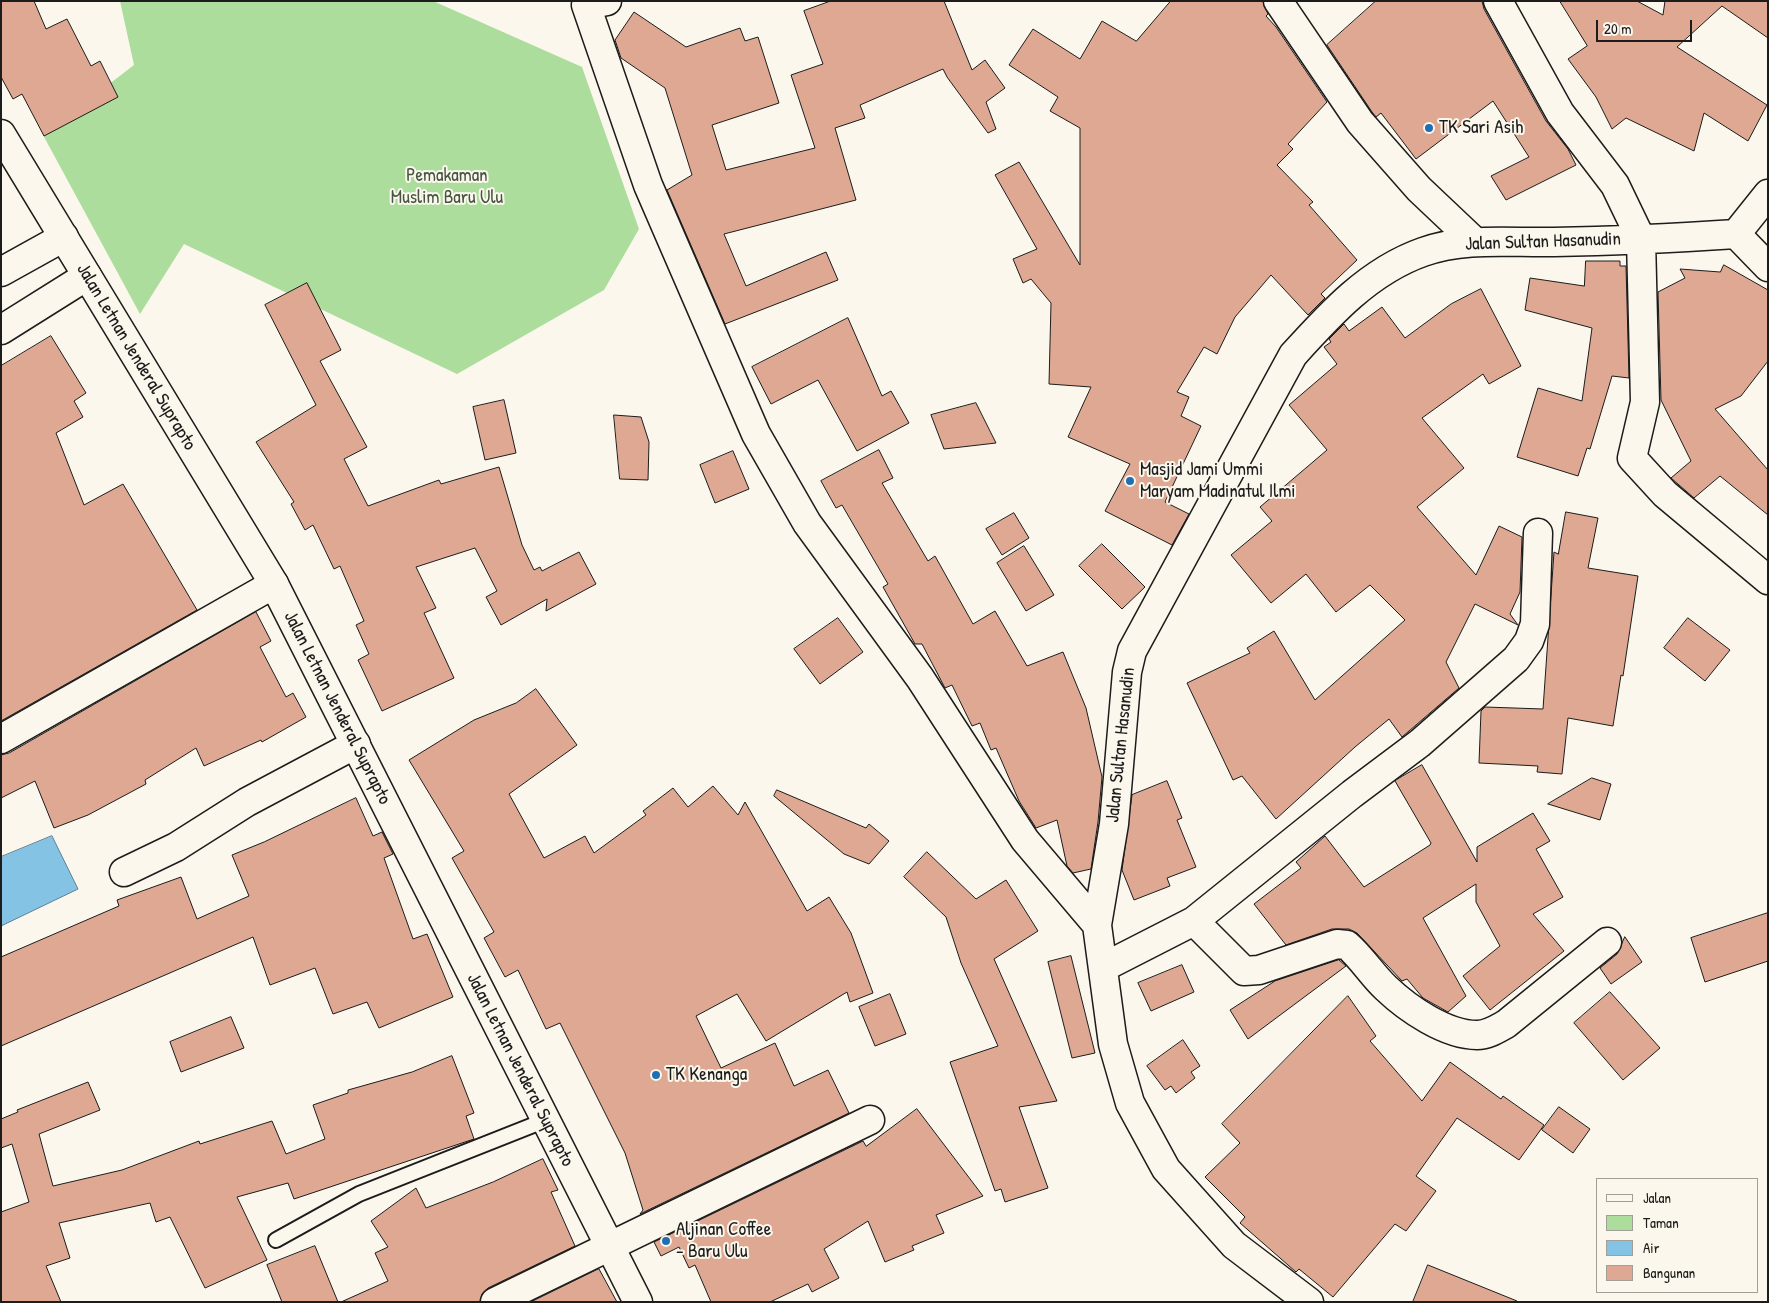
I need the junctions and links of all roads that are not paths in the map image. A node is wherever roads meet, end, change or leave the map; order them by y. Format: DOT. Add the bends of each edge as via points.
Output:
graph roads {
  1 [pos="1278,1"];
  2 [pos="1498,1"];
  3 [pos="593,3"];
  4 [pos="1,134"];
  5 [pos="1768,194"];
  6 [pos="1736,234"];
  7 [pos="64,237"];
  8 [pos="1641,239"];
  9 [pos="1474,241"];
  10 [pos="1768,268"];
  11 [pos="1,272"];
  12 [pos="87,276"];
  13 [pos="1,330"];
  14 [pos="1538,533"];
  15 [pos="1768,580"];
  16 [pos="274,584"];
  17 [pos="1,739"];
  18 [pos="356,744"];
  19 [pos="124,872"];
  20 [pos="1194,921"];
  21 [pos="1096,925"];
  22 [pos="1607,942"];
  23 [pos="1104,967"];
  24 [pos="546,1120"];
  25 [pos="870,1120"];
  26 [pos="276,1240"];
  27 [pos="609,1247"];
  28 [pos="495,1302"];
  29 [pos="638,1302"];
  30 [pos="1309,1302"];
  1 -- 9 [label="street" via="1360,122 1419,189"];
  2 -- 8 [label="street" via="1560,113 1615,185"];
  3 -- 21 [label="street" via="648,185 756,434 807,523 920,678 1025,840"];
  4 -- 7 [label="street, Jalan Letnan Jenderal Suprapto"];
  5 -- 6 [label="street"];
  6 -- 8 [label="street, Jalan Sultan Hasanudin"];
  6 -- 10 [label="street"];
  7 -- 11 [label="street"];
  7 -- 12 [label="street, Jalan Letnan Jenderal Suprapto"];
  8 -- 9 [label="street, Jalan Sultan Hasanudin" via="1518,243"];
  8 -- 15 [label="street" via="1645,402 1632,458 1665,494"];
  9 -- 21 [label="street, Jalan Sultan Hasanudin" via="1423,252 1367,281 1293,355 1132,651 1127,672 1114,824"];
  12 -- 13 [label="street"];
  12 -- 16 [label="street, Jalan Letnan Jenderal Suprapto"];
  14 -- 20 [label="street" via="1535,624 1530,641 1516,659 1420,743"];
  16 -- 17 [label="street"];
  16 -- 18 [label="street, Jalan Letnan Jenderal Suprapto"];
  18 -- 19 [label="street" via="247,802 176,847"];
  18 -- 24 [label="street, Jalan Letnan Jenderal Suprapto"];
  20 -- 22 [label="street" via="1244,972 1337,944 1347,945 1385,988 1422,1017 1460,1032 1478,1035 1506,1024"];
  20 -- 23 [label="street"];
  21 -- 23 [label="street, Jalan Sultan Hasanudin"];
  23 -- 30 [label="street, Jalan Sultan Hasanudin" via="1113,1044 1130,1103 1166,1169 1234,1245"];
  24 -- 26 [label="lane" via="359,1194"];
  24 -- 27 [label="street, Jalan Letnan Jenderal Suprapto"];
  25 -- 27 [label="street"];
  27 -- 28 [label="street"];
  27 -- 29 [label="street, Jalan Letnan Jenderal Suprapto"];
}
